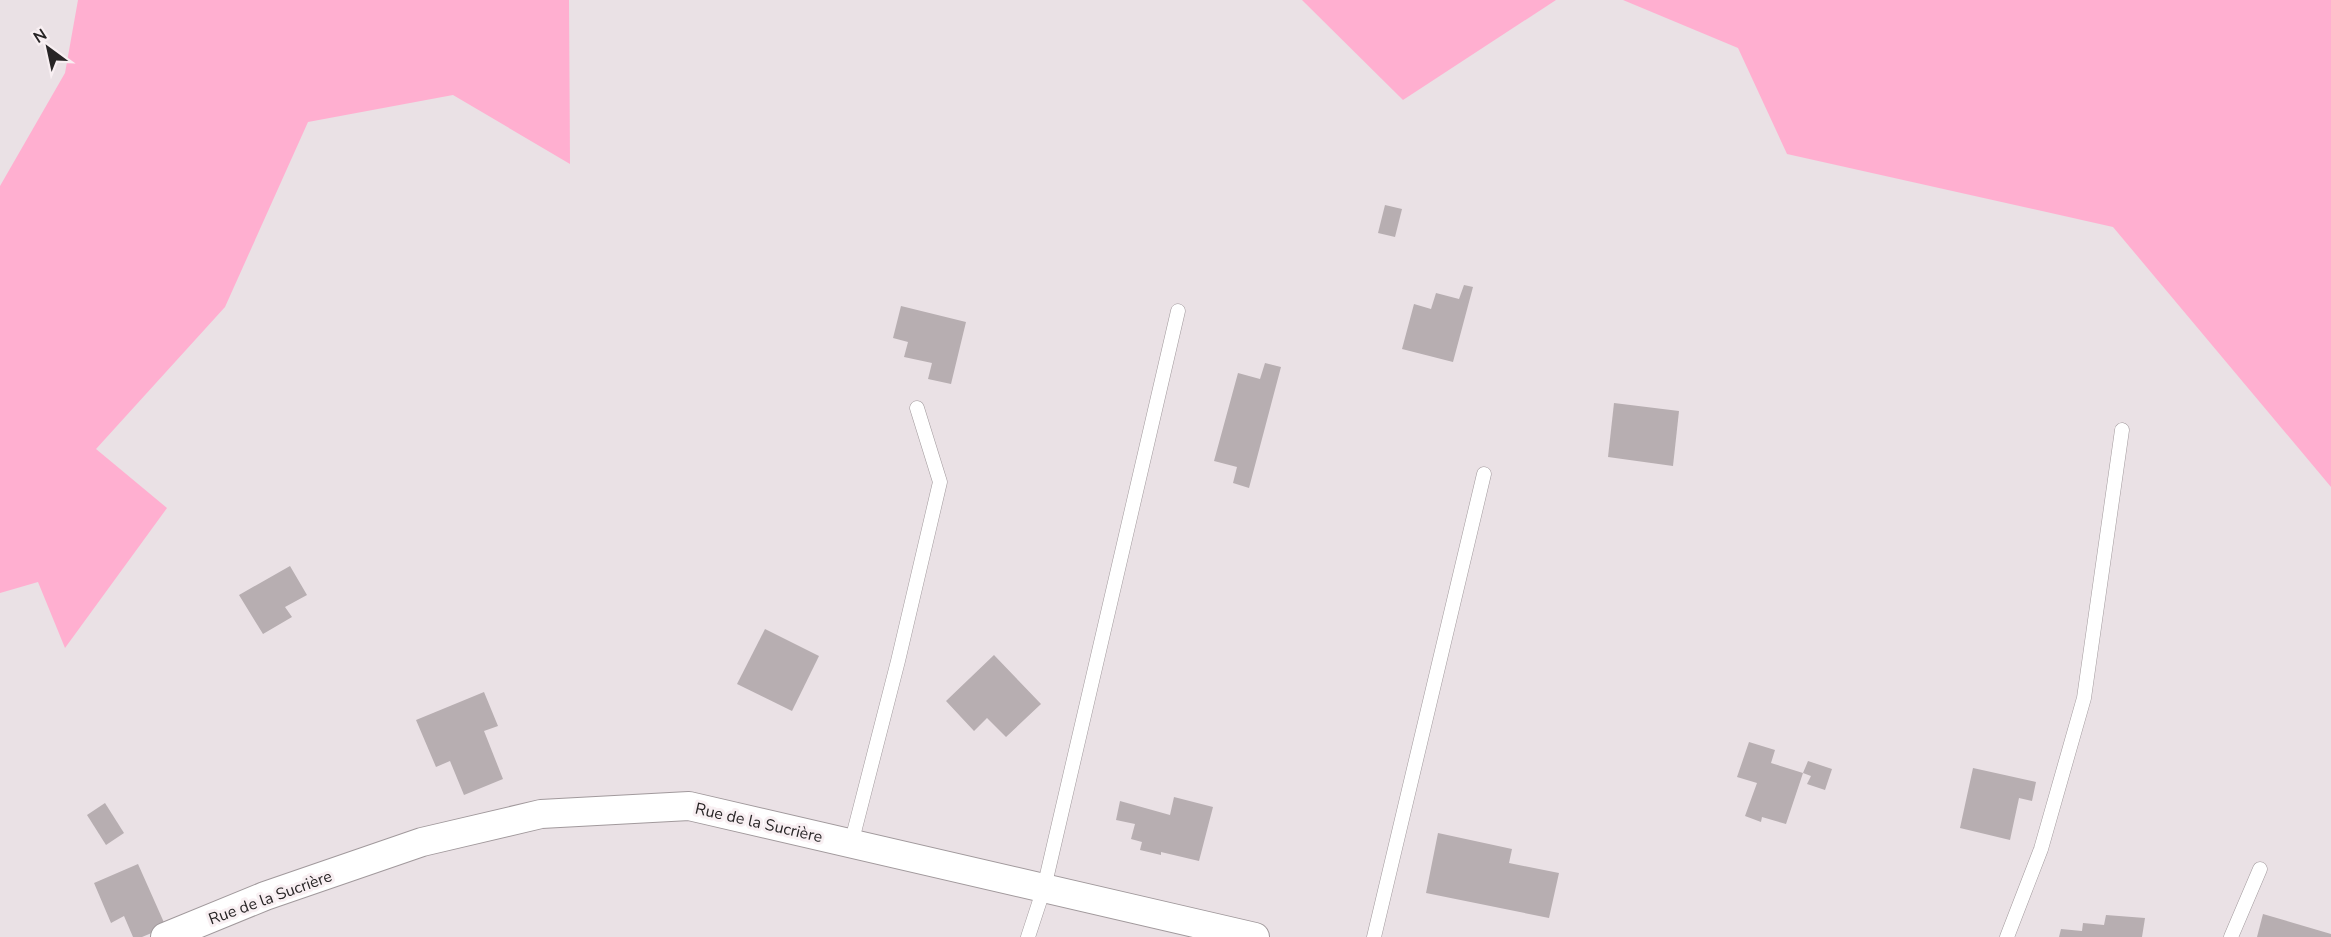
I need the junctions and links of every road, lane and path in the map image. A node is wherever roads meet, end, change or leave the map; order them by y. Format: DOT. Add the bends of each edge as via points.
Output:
graph roads {
  1 [pos="1178,311"];
  2 [pos="917,408"];
  3 [pos="2122,430"];
  4 [pos="1484,474"];
  5 [pos="851,844"];
  6 [pos="2260,869"];
  7 [pos="1044,888"];
  8 [pos="165,937"];
  9 [pos="1028,937"];
  10 [pos="1254,937"];
  11 [pos="1374,937"];
  12 [pos="2007,937"];
  13 [pos="2231,937"];
  1 -- 7 [label="lane"];
  2 -- 5 [label="lane" via="940,482"];
  3 -- 12 [label="lane" via="2084,698 2041,849"];
  4 -- 11 [label="lane"];
  5 -- 7 [label="street, Rue de la Sucrière"];
  5 -- 8 [label="street, Rue de la Sucrière" via="689,806 541,814 422,842 265,896"];
  6 -- 13 [label="lane"];
  7 -- 9 [label="lane"];
  7 -- 10 [label="street, Rue de la Sucrière"];
}
